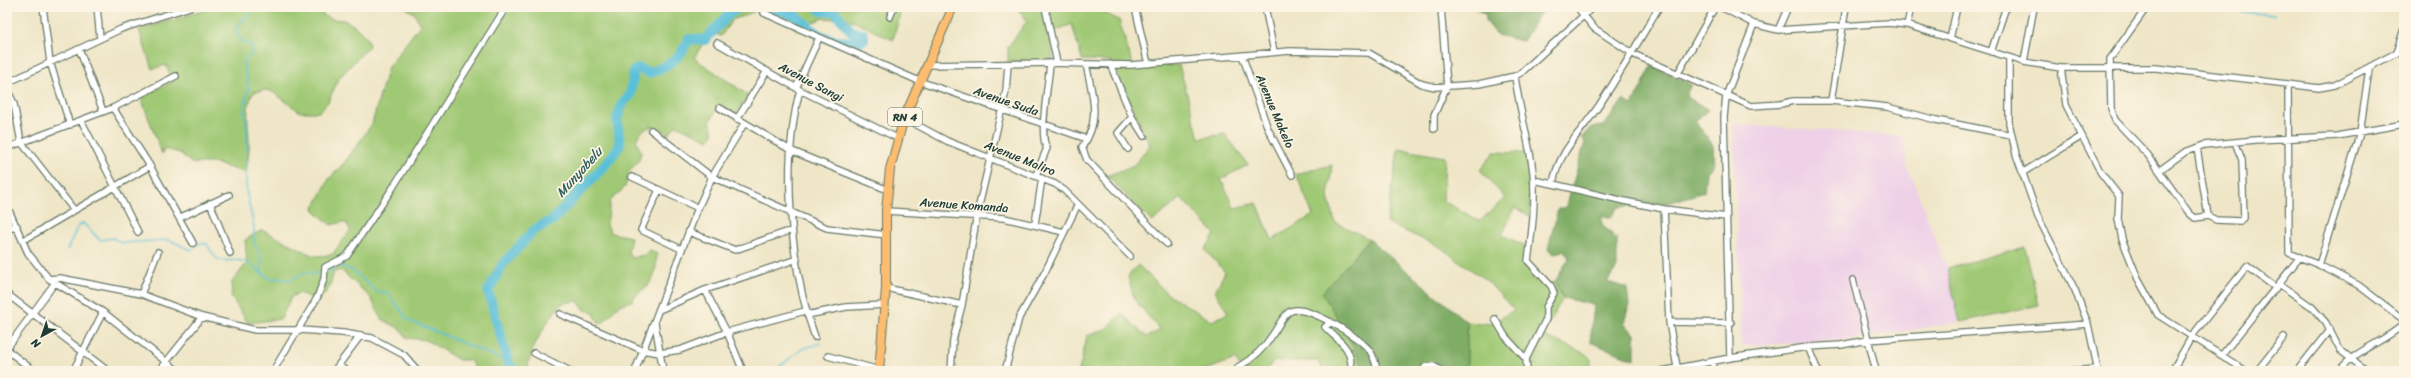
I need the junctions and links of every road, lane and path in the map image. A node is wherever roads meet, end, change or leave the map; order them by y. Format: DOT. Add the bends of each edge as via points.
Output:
graph roads {
  1 [pos="43,7"];
  2 [pos="97,7"];
  3 [pos="190,7"];
  4 [pos="506,7"];
  5 [pos="894,7"];
  6 [pos="953,7"];
  7 [pos="1045,7"];
  8 [pos="1135,7"];
  9 [pos="1265,7"];
  10 [pos="1441,7"];
  11 [pos="1577,7"];
  12 [pos="1593,7"];
  13 [pos="1660,7"];
  14 [pos="1715,7"];
  15 [pos="1721,7"];
  16 [pos="1739,7"];
  17 [pos="1788,7"];
  18 [pos="1846,7"];
  19 [pos="1911,7"];
  20 [pos="1956,7"];
  21 [pos="2006,7"];
  22 [pos="2034,7"];
  23 [pos="2146,7"];
  24 [pos="764,13"];
  25 [pos="1735,14"];
  26 [pos="890,17"];
  27 [pos="1584,17"];
  28 [pos="1754,24"];
  29 [pos="1907,25"];
  30 [pos="1842,26"];
  31 [pos="2404,29"];
  32 [pos="1778,30"];
  33 [pos="819,38"];
  34 [pos="100,39"];
  35 [pos="1950,39"];
  36 [pos="718,42"];
  37 [pos="79,49"];
  38 [pos="1274,52"];
  39 [pos="1991,52"];
  40 [pos="2396,53"];
  41 [pos="1633,54"];
  42 [pos="2404,54"];
  43 [pos="1242,55"];
  44 [pos="2009,58"];
  45 [pos="50,62"];
  46 [pos="2024,62"];
  47 [pos="1053,63"];
  48 [pos="1086,64"];
  49 [pos="1110,64"];
  50 [pos="1148,64"];
  51 [pos="927,65"];
  52 [pos="1008,65"];
  53 [pos="2061,68"];
  54 [pos="2109,68"];
  55 [pos="2369,69"];
  56 [pos="766,71"];
  57 [pos="1677,75"];
  58 [pos="176,76"];
  59 [pos="1515,76"];
  60 [pos="919,81"];
  61 [pos="7,83"];
  62 [pos="2288,84"];
  63 [pos="1447,86"];
  64 [pos="7,88"];
  65 [pos="798,89"];
  66 [pos="1726,96"];
  67 [pos="1831,101"];
  68 [pos="113,108"];
  69 [pos="720,108"];
  70 [pos="103,111"];
  71 [pos="1002,111"];
  72 [pos="1132,117"];
  73 [pos="904,118"];
  74 [pos="81,120"];
  75 [pos="737,120"];
  76 [pos="744,124"];
  77 [pos="2404,124"];
  78 [pos="70,125"];
  79 [pos="1042,125"];
  80 [pos="651,130"];
  81 [pos="1434,130"];
  82 [pos="2360,133"];
  83 [pos="2011,134"];
  84 [pos="1144,136"];
  85 [pos="2082,136"];
  86 [pos="897,138"];
  87 [pos="2288,138"];
  88 [pos="1087,139"];
  89 [pos="21,142"];
  90 [pos="2235,142"];
  91 [pos="7,148"];
  92 [pos="2197,148"];
  93 [pos="1128,149"];
  94 [pos="792,151"];
  95 [pos="992,158"];
  96 [pos="150,166"];
  97 [pos="2160,170"];
  98 [pos="2022,173"];
  99 [pos="1036,175"];
  100 [pos="1292,175"];
  101 [pos="632,177"];
  102 [pos="712,177"];
  103 [pos="1042,178"];
  104 [pos="1533,180"];
  105 [pos="1553,184"];
  106 [pos="115,186"];
  107 [pos="659,190"];
  108 [pos="888,190"];
  109 [pos="229,195"];
  110 [pos="210,203"];
  111 [pos="1078,204"];
  112 [pos="7,206"];
  113 [pos="698,208"];
  114 [pos="1664,208"];
  115 [pos="74,210"];
  116 [pos="789,211"];
  117 [pos="886,211"];
  118 [pos="977,214"];
  119 [pos="1726,216"];
  120 [pos="2208,216"];
  121 [pos="179,218"];
  122 [pos="1035,224"];
  123 [pos="17,226"];
  124 [pos="7,230"];
  125 [pos="792,230"];
  126 [pos="138,232"];
  127 [pos="689,232"];
  128 [pos="1064,232"];
  129 [pos="887,235"];
  130 [pos="24,240"];
  131 [pos="193,243"];
  132 [pos="1167,244"];
  133 [pos="681,249"];
  134 [pos="158,252"];
  135 [pos="230,253"];
  136 [pos="1130,256"];
  137 [pos="2300,257"];
  138 [pos="797,259"];
  139 [pos="2319,266"];
  140 [pos="49,280"];
  141 [pos="1853,280"];
  142 [pos="54,284"];
  143 [pos="2277,286"];
  144 [pos="886,288"];
  145 [pos="705,290"];
  146 [pos="7,294"];
  147 [pos="141,294"];
  148 [pos="885,305"];
  149 [pos="962,305"];
  150 [pos="659,310"];
  151 [pos="104,312"];
  152 [pos="806,313"];
  153 [pos="560,314"];
  154 [pos="32,315"];
  155 [pos="202,317"];
  156 [pos="1495,319"];
  157 [pos="2404,320"];
  158 [pos="1330,322"];
  159 [pos="1669,322"];
  160 [pos="655,323"];
  161 [pos="1731,323"];
  162 [pos="2088,324"];
  163 [pos="2404,324"];
  164 [pos="2330,329"];
  165 [pos="300,330"];
  166 [pos="727,332"];
  167 [pos="361,335"];
  168 [pos="2192,336"];
  169 [pos="815,337"];
  170 [pos="2284,337"];
  171 [pos="1867,340"];
  172 [pos="1808,346"];
  173 [pos="7,349"];
  174 [pos="642,350"];
  175 [pos="84,352"];
  176 [pos="534,353"];
  177 [pos="660,353"];
  178 [pos="2222,355"];
  179 [pos="828,356"];
  180 [pos="1730,358"];
  181 [pos="2349,358"];
  182 [pos="1526,359"];
  183 [pos="167,362"];
  184 [pos="1713,362"];
  185 [pos="339,365"];
  186 [pos="1677,366"];
  187 [pos="1238,368"];
  188 [pos="879,370"];
  189 [pos="2098,370"];
  190 [pos="34,371"];
  191 [pos="73,371"];
  192 [pos="108,371"];
  193 [pos="159,371"];
  194 [pos="178,371"];
  195 [pos="273,371"];
  196 [pos="334,371"];
  197 [pos="346,371"];
  198 [pos="418,371"];
  199 [pos="570,371"];
  200 [pos="635,371"];
  201 [pos="663,371"];
  202 [pos="743,371"];
  203 [pos="951,371"];
  204 [pos="1005,371"];
  205 [pos="1352,371"];
  206 [pos="1377,371"];
  207 [pos="1423,371"];
  208 [pos="1442,371"];
  209 [pos="1527,371"];
  210 [pos="1662,371"];
  211 [pos="1714,371"];
  212 [pos="1818,371"];
  213 [pos="1876,371"];
  214 [pos="2066,371"];
  215 [pos="2172,371"];
  216 [pos="2246,371"];
  217 [pos="2257,371"];
  218 [pos="2297,371"];
  219 [pos="2339,371"];
  220 [pos="2367,371"];
  1 -- 45 [label="street"];
  2 -- 34 [label="street"];
  3 -- 34 [label="street" via="121,29"];
  4 -- 165 [label="street" via="392,189 346,256 325,267 324,279 317,298"];
  5 -- 26 [label="street"];
  6 -- 51 [label="highway, RN 4"];
  7 -- 47 [label="street"];
  8 -- 50 [label="street"];
  9 -- 38 [label="street"];
  10 -- 63 [label="street"];
  11 -- 27 [label="street"];
  12 -- 27 [label="street"];
  13 -- 41 [label="street"];
  14 -- 57 [label="street"];
  15 -- 25 [label="street"];
  16 -- 25 [label="street"];
  17 -- 32 [label="street"];
  18 -- 30 [label="street"];
  19 -- 29 [label="street"];
  20 -- 35 [label="street"];
  21 -- 39 [label="street"];
  22 -- 46 [label="street"];
  23 -- 54 [label="street" via="2110,59"];
  24 -- 33 [label="street, Avenue Suda"];
  25 -- 28 [label="street"];
  27 -- 41 [label="street" via="1594,28"];
  27 -- 59 [label="street" via="1530,67"];
  28 -- 32 [label="street"];
  28 -- 66 [label="street"];
  29 -- 30 [label="street" via="1889,23"];
  29 -- 35 [label="street"];
  30 -- 32 [label="street"];
  30 -- 67 [label="street"];
  31 -- 40 [label="street"];
  33 -- 60 [label="street, Avenue Suda"];
  33 -- 65 [label="street"];
  34 -- 37 [label="street"];
  35 -- 39 [label="street"];
  36 -- 56 [label="street, Avenue Sangi"];
  37 -- 45 [label="street"];
  37 -- 70 [label="street"];
  38 -- 43 [label="street"];
  38 -- 63 [label="street" via="1369,53 1422,84"];
  39 -- 44 [label="street"];
  40 -- 42 [label="street"];
  40 -- 55 [label="street"];
  41 -- 57 [label="street"];
  41 -- 105 [label="street" via="1596,111 1560,158"];
  43 -- 50 [label="street"];
  43 -- 100 [label="street, Avenue Makelo" via="1268,129"];
  44 -- 46 [label="street"];
  44 -- 83 [label="street"];
  45 -- 61 [label="street"];
  45 -- 78 [label="street"];
  46 -- 53 [label="street"];
  47 -- 48 [label="street"];
  47 -- 52 [label="street"];
  47 -- 79 [label="street"];
  48 -- 49 [label="street"];
  48 -- 88 [label="street" via="1095,107 1094,123"];
  49 -- 50 [label="street"];
  49 -- 72 [label="street"];
  51 -- 52 [label="street"];
  51 -- 60 [label="highway, RN 4"];
  52 -- 71 [label="street"];
  53 -- 54 [label="street"];
  53 -- 85 [label="street" via="2064,99"];
  54 -- 62 [label="street" via="2205,72"];
  54 -- 97 [label="street" via="2113,118"];
  55 -- 62 [label="street" via="2335,85 2319,88"];
  55 -- 82 [label="street"];
  56 -- 65 [label="street, Avenue Sangi"];
  56 -- 75 [label="street"];
  57 -- 66 [label="street"];
  58 -- 68 [label="street"];
  59 -- 63 [label="street" via="1479,84"];
  59 -- 104 [label="street"];
  60 -- 71 [label="street, Avenue Suda"];
  60 -- 73 [label="highway, RN 4"];
  62 -- 87 [label="street"];
  63 -- 81 [label="street" via="1434,115"];
  64 -- 89 [label="street" via="14,104"];
  65 -- 86 [label="street, Avenue Sangi"];
  65 -- 94 [label="street" via="794,109"];
  66 -- 67 [label="street" via="1751,106 1793,101"];
  66 -- 119 [label="street"];
  67 -- 83 [label="street" via="1887,107 1936,120"];
  68 -- 70 [label="street"];
  68 -- 96 [label="street"];
  69 -- 75 [label="street"];
  70 -- 74 [label="street"];
  71 -- 79 [label="street, Avenue Suda"];
  71 -- 95 [label="street"];
  72 -- 84 [label="street"];
  72 -- 93 [label="street" via="1118,133"];
  73 -- 86 [label="highway, RN 4"];
  73 -- 95 [label="street, Avenue Maliro" via="947,141"];
  74 -- 78 [label="street"];
  74 -- 106 [label="street"];
  75 -- 76 [label="street"];
  76 -- 94 [label="street"];
  76 -- 102 [label="street"];
  77 -- 82 [label="street"];
  78 -- 89 [label="street"];
  79 -- 88 [label="street, Avenue Suda"];
  79 -- 99 [label="street" via="1042,142 1046,148"];
  80 -- 102 [label="street"];
  82 -- 87 [label="street"];
  82 -- 139 [label="street"];
  83 -- 98 [label="street"];
  85 -- 98 [label="street"];
  85 -- 168 [label="street" via="2101,173 2119,196 2118,219 2122,239 2150,302 2158,315 2178,330"];
  86 -- 108 [label="highway, RN 4"];
  87 -- 90 [label="street"];
  87 -- 137 [label="street" via="2291,210 2289,252"];
  88 -- 132 [label="street" via="1082,147 1087,160"];
  89 -- 91 [label="street"];
  89 -- 115 [label="street"];
  90 -- 92 [label="street"];
  90 -- 120 [label="street" via="2242,160 2244,218 2240,221 2216,220"];
  92 -- 97 [label="street" via="2185,152"];
  92 -- 120 [label="street"];
  94 -- 108 [label="street"];
  94 -- 116 [label="street"];
  95 -- 99 [label="street, Avenue Maliro"];
  95 -- 118 [label="street"];
  96 -- 106 [label="street"];
  96 -- 121 [label="street"];
  97 -- 120 [label="street" via="2192,217"];
  98 -- 162 [label="street" via="2038,217 2075,290"];
  99 -- 103 [label="street, Avenue Maliro"];
  101 -- 107 [label="street"];
  102 -- 113 [label="street"];
  102 -- 116 [label="street"];
  103 -- 111 [label="street, Avenue Maliro" via="1064,190"];
  103 -- 122 [label="street"];
  104 -- 105 [label="street"];
  104 -- 182 [label="street" via="1528,261 1551,286 1554,293 1546,307 1546,319"];
  105 -- 114 [label="street"];
  106 -- 115 [label="street"];
  106 -- 126 [label="street"];
  107 -- 113 [label="street"];
  107 -- 133 [label="street" via="641,230"];
  108 -- 117 [label="highway, RN 4"];
  109 -- 110 [label="street"];
  110 -- 121 [label="street"];
  110 -- 135 [label="street"];
  111 -- 128 [label="street"];
  111 -- 136 [label="street, Avenue Maliro"];
  112 -- 123 [label="street"];
  113 -- 127 [label="street"];
  114 -- 119 [label="street"];
  114 -- 159 [label="street"];
  115 -- 130 [label="street"];
  116 -- 125 [label="street"];
  116 -- 129 [label="street" via="827,228"];
  117 -- 118 [label="street, Avenue Komanda"];
  117 -- 129 [label="highway, RN 4"];
  118 -- 122 [label="street, Avenue Komanda"];
  118 -- 149 [label="street"];
  119 -- 161 [label="street"];
  121 -- 131 [label="street"];
  122 -- 128 [label="street, Avenue Komanda"];
  123 -- 124 [label="street"];
  123 -- 130 [label="street"];
  125 -- 127 [label="street" via="735,250"];
  125 -- 138 [label="street"];
  127 -- 133 [label="street"];
  128 -- 204 [label="street" via="1019,318"];
  129 -- 144 [label="highway, RN 4"];
  130 -- 140 [label="street" via="28,253"];
  133 -- 150 [label="street"];
  134 -- 147 [label="street"];
  137 -- 139 [label="street"];
  137 -- 143 [label="street"];
  138 -- 145 [label="street"];
  138 -- 152 [label="street"];
  139 -- 157 [label="street" via="2358,285"];
  140 -- 142 [label="street"];
  140 -- 147 [label="street" via="60,278"];
  141 -- 171 [label="street"];
  142 -- 151 [label="street"];
  142 -- 154 [label="street"];
  143 -- 164 [label="street" via="2312,307"];
  143 -- 168 [label="street" via="2247,266"];
  143 -- 178 [label="street"];
  144 -- 148 [label="highway, RN 4"];
  144 -- 149 [label="street"];
  145 -- 150 [label="street"];
  145 -- 166 [label="street"];
  146 -- 154 [label="street"];
  147 -- 155 [label="street"];
  148 -- 152 [label="street"];
  148 -- 188 [label="highway, RN 4"];
  149 -- 203 [label="street" via="953,340"];
  150 -- 160 [label="street"];
  151 -- 175 [label="street"];
  151 -- 183 [label="street"];
  152 -- 166 [label="street"];
  152 -- 169 [label="street"];
  153 -- 174 [label="street"];
  154 -- 173 [label="street"];
  154 -- 175 [label="street"];
  155 -- 165 [label="street" via="255,330"];
  155 -- 183 [label="street"];
  156 -- 182 [label="street" via="1505,336"];
  158 -- 187 [label="street" via="1296,308 1289,312 1266,345"];
  158 -- 205 [label="street" via="1325,328 1348,348"];
  158 -- 206 [label="street" via="1360,341 1370,351"];
  159 -- 161 [label="street"];
  159 -- 186 [label="street"];
  160 -- 174 [label="street"];
  160 -- 177 [label="street"];
  161 -- 180 [label="street"];
  162 -- 171 [label="street"];
  162 -- 189 [label="street"];
  163 -- 181 [label="street" via="2392,335"];
  164 -- 181 [label="street" via="2340,350"];
  164 -- 218 [label="street"];
  165 -- 167 [label="street"];
  165 -- 195 [label="street"];
  166 -- 177 [label="street" via="680,350"];
  166 -- 202 [label="street"];
  167 -- 185 [label="street"];
  167 -- 198 [label="street" via="386,344 404,355"];
  168 -- 178 [label="street"];
  168 -- 215 [label="street"];
  170 -- 217 [label="street"];
  171 -- 172 [label="street" via="1841,345"];
  171 -- 213 [label="street"];
  172 -- 180 [label="street"];
  172 -- 212 [label="street"];
  173 -- 190 [label="street"];
  174 -- 177 [label="street"];
  174 -- 200 [label="street"];
  175 -- 191 [label="street"];
  175 -- 192 [label="street"];
  176 -- 199 [label="street"];
  177 -- 201 [label="street"];
  178 -- 216 [label="street"];
  179 -- 188 [label="street"];
  180 -- 184 [label="street"];
  181 -- 219 [label="street"];
  181 -- 220 [label="street"];
  182 -- 209 [label="street"];
  183 -- 193 [label="street"];
  183 -- 194 [label="street"];
  184 -- 186 [label="street"];
  184 -- 211 [label="street"];
  185 -- 196 [label="street"];
  185 -- 197 [label="street"];
  186 -- 210 [label="street"];
  189 -- 214 [label="street"];
  207 -- 208 [label="street" via="1425,367 1433,366"];
}
